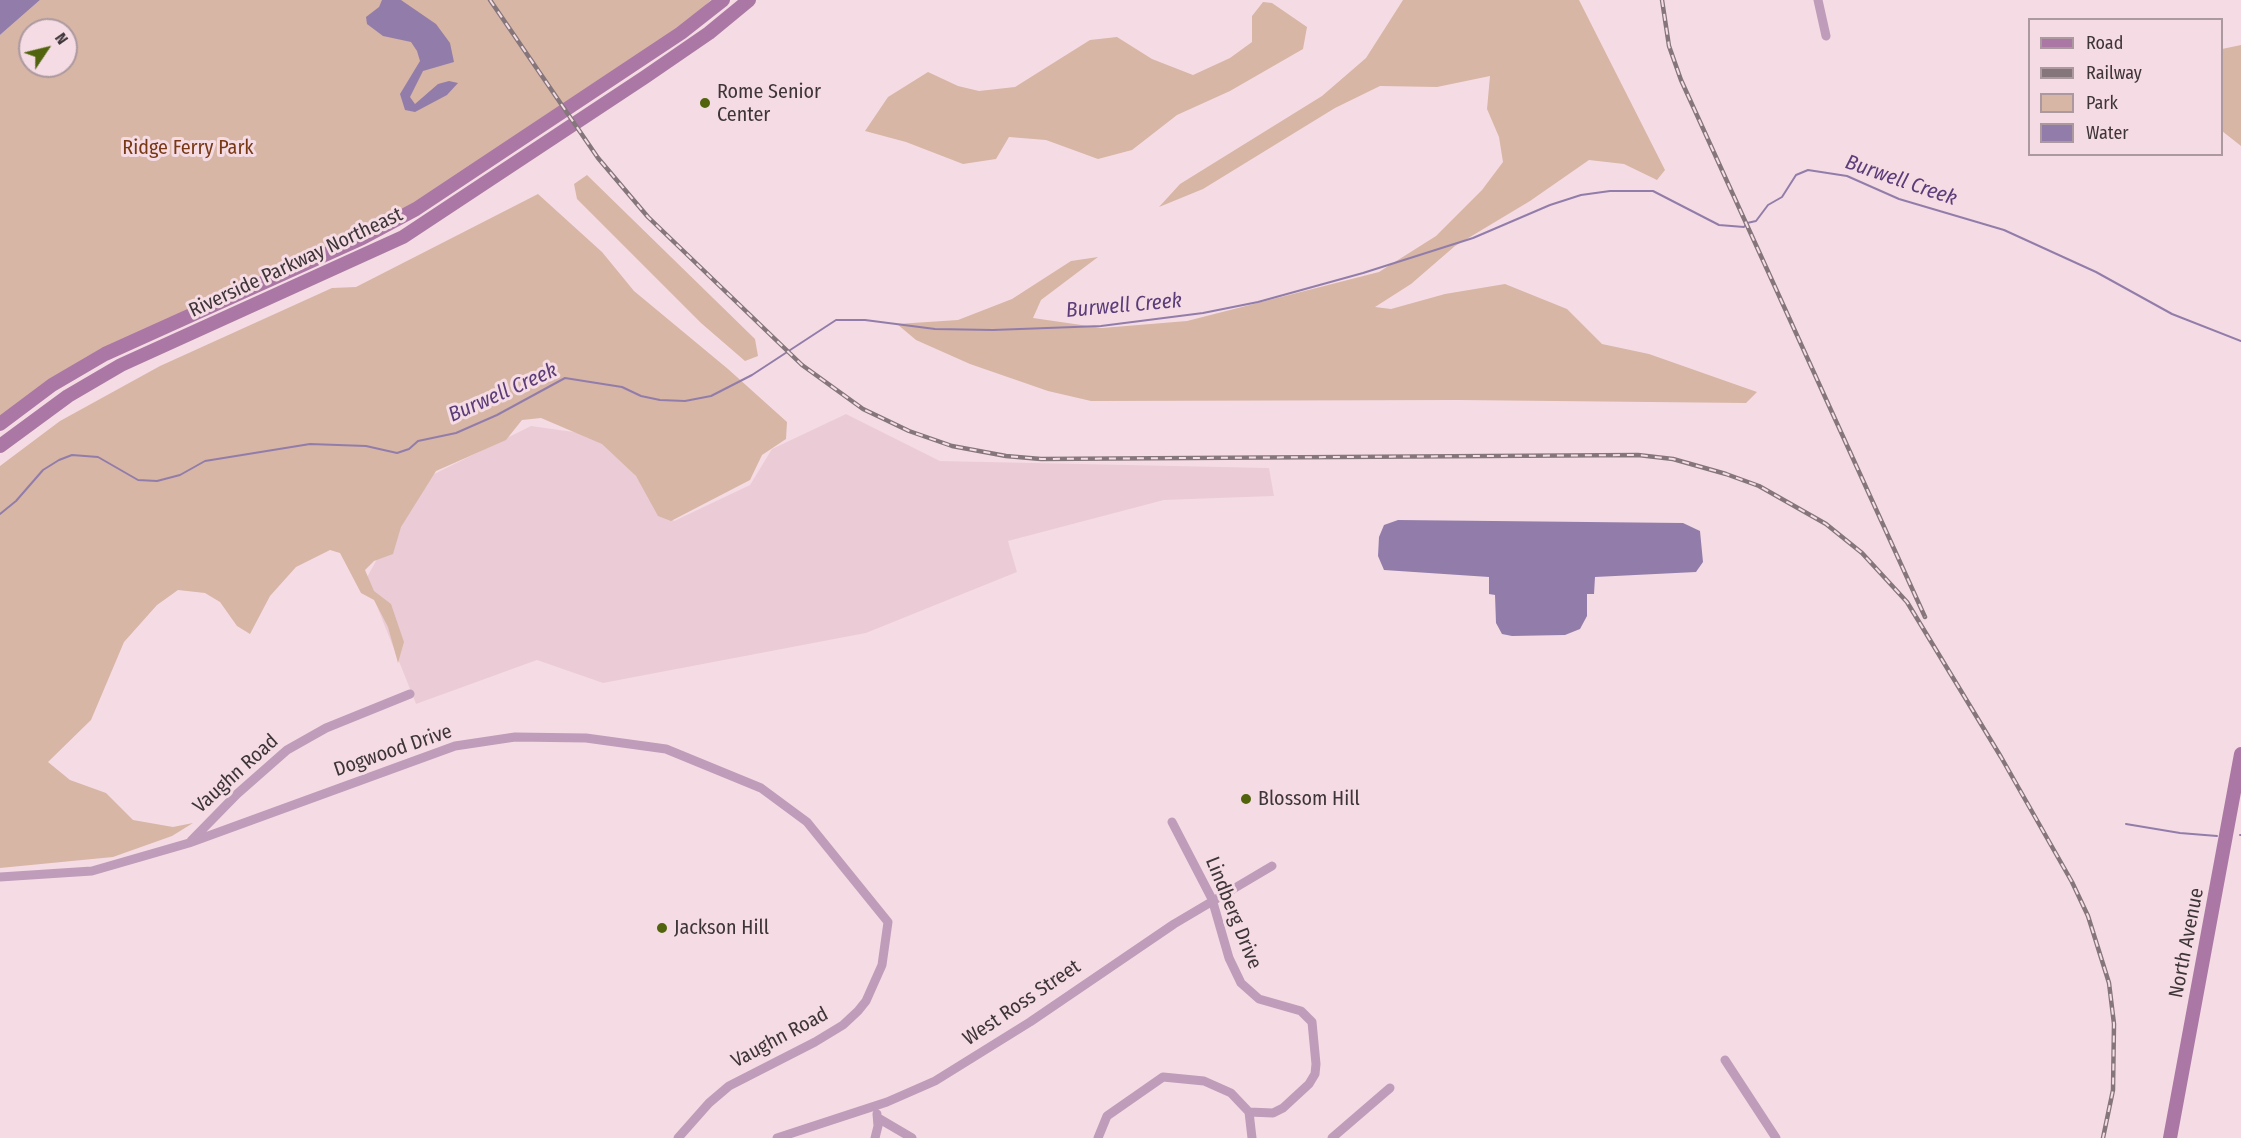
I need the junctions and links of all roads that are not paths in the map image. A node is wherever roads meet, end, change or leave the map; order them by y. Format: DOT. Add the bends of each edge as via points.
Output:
graph roads {
  1 [pos="723,0"];
  2 [pos="749,0"];
  3 [pos="1818,0"];
  4 [pos="1826,36"];
  5 [pos="0,424"];
  6 [pos="0,446"];
  7 [pos="410,694"];
  8 [pos="2241,754"];
  9 [pos="1173,822"];
  10 [pos="189,843"];
  11 [pos="1272,866"];
  12 [pos="0,877"];
  13 [pos="1212,899"];
  14 [pos="888,922"];
  15 [pos="1725,1060"];
  16 [pos="1390,1088"];
  17 [pos="875,1106"];
  18 [pos="1249,1112"];
  19 [pos="878,1118"];
  20 [pos="678,1138"];
  21 [pos="777,1138"];
  22 [pos="875,1138"];
  23 [pos="912,1138"];
  24 [pos="1098,1138"];
  25 [pos="1252,1138"];
  26 [pos="1332,1138"];
  27 [pos="1776,1138"];
  28 [pos="2170,1138"];
  1 -- 5 [label="main road, Riverside Parkway Northeast" via="681,33 416,209 352,243 105,354 52,385"];
  2 -- 6 [label="main road, Riverside Parkway Northeast" via="653,72 403,237 120,365 68,396"];
  3 -- 4 [label="street"];
  7 -- 10 [label="street, Vaughn Road" via="326,728 287,750"];
  8 -- 28 [label="main road, North Avenue"];
  9 -- 13 [label="street, Lindberg Drive"];
  10 -- 12 [label="street, Dogwood Drive" via="92,871"];
  10 -- 14 [label="street, Dogwood Drive" via="455,746 515,737 586,738 666,748 761,788 807,822"];
  11 -- 13 [label="street, West Ross Street"];
  13 -- 17 [label="street, West Ross Street" via="986,1051 935,1081"];
  13 -- 18 [label="street, Lindberg Drive" via="1229,958 1241,983 1259,999 1301,1011 1314,1029 1316,1064 1309,1084 1273,1113"];
  14 -- 20 [label="street, Vaughn Road" via="882,965 858,1011 815,1042 729,1086"];
  15 -- 27 [label="street"];
  16 -- 26 [label="street"];
  17 -- 19 [label="street"];
  17 -- 21 [label="street, West Ross Street"];
  18 -- 24 [label="street" via="1232,1093 1204,1081 1163,1077 1107,1116"];
  18 -- 25 [label="street"];
  19 -- 22 [label="street"];
  19 -- 23 [label="street"];
}
